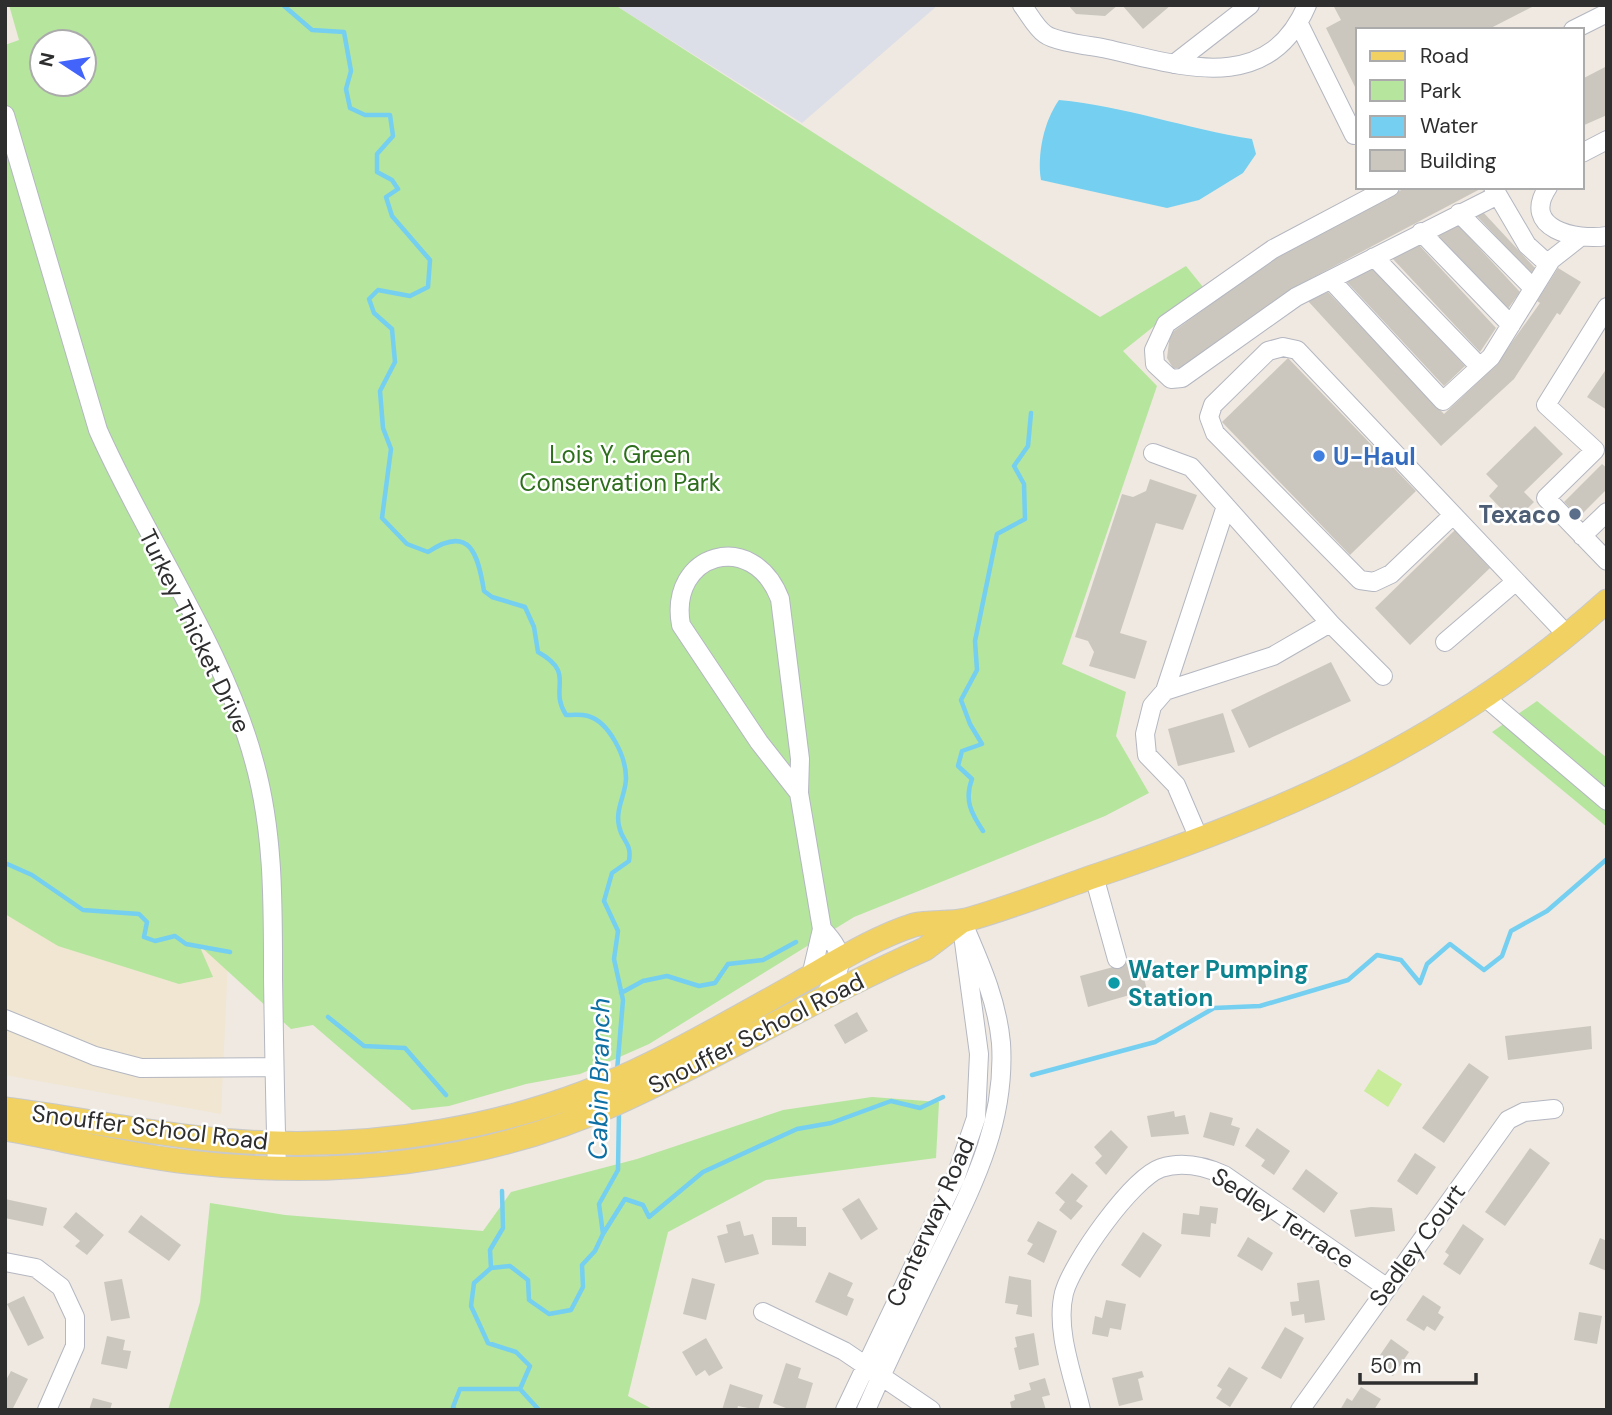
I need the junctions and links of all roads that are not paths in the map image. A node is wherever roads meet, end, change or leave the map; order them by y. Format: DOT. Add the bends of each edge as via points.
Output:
graph roads {
  1 [pos="1022,5"];
  2 [pos="1250,5"];
  3 [pos="1307,5"];
  4 [pos="1607,13"];
  5 [pos="1299,24"];
  6 [pos="1577,28"];
  7 [pos="1174,64"];
  8 [pos="5,115"];
  9 [pos="1356,134"];
  10 [pos="1607,140"];
  11 [pos="1584,152"];
  12 [pos="1386,189"];
  13 [pos="1547,189"];
  14 [pos="1494,192"];
  15 [pos="1458,212"];
  16 [pos="1421,232"];
  17 [pos="1607,236"];
  18 [pos="1578,238"];
  19 [pos="1374,257"];
  20 [pos="1548,264"];
  21 [pos="1331,280"];
  22 [pos="1534,288"];
  23 [pos="1607,307"];
  24 [pos="1511,325"];
  25 [pos="1480,367"];
  26 [pos="1153,453"];
  27 [pos="1601,455"];
  28 [pos="1226,506"];
  29 [pos="1607,512"];
  30 [pos="1453,515"];
  31 [pos="1582,536"];
  32 [pos="1607,561"];
  33 [pos="1515,582"];
  34 [pos="1607,601"];
  35 [pos="1330,623"];
  36 [pos="1567,636"];
  37 [pos="1445,642"];
  38 [pos="1383,676"];
  39 [pos="1165,691"];
  40 [pos="1486,698"];
  41 [pos="799,793"];
  42 [pos="1607,801"];
  43 [pos="1200,841"];
  44 [pos="1094,876"];
  45 [pos="962,921"];
  46 [pos="822,929"];
  47 [pos="842,958"];
  48 [pos="1117,959"];
  49 [pos="811,976"];
  50 [pos="821,1002"];
  51 [pos="5,1019"];
  52 [pos="274,1067"];
  53 [pos="5,1108"];
  54 [pos="1554,1109"];
  55 [pos="5,1129"];
  56 [pos="276,1143"];
  57 [pos="277,1169"];
  58 [pos="5,1262"];
  59 [pos="1387,1287"];
  60 [pos="763,1312"];
  61 [pos="864,1365"];
  62 [pos="881,1376"];
  63 [pos="47,1410"];
  64 [pos="845,1410"];
  65 [pos="866,1410"];
  66 [pos="931,1410"];
  67 [pos="1081,1410"];
  68 [pos="1300,1410"];
  1 -- 7 [label="street" via="1046,36"];
  2 -- 7 [label="street"];
  3 -- 5 [label="street"];
  4 -- 6 [label="street"];
  5 -- 7 [label="street" via="1261,58 1235,67 1206,70"];
  5 -- 9 [label="street"];
  8 -- 52 [label="street, Turkey Thicket Drive" via="98,430 219,668 254,761 271,858"];
  10 -- 11 [label="street"];
  12 -- 21 [label="street" via="1273,249 1166,324 1154,350 1155,364 1171,379 1182,379 1296,297"];
  13 -- 18 [label="street" via="1540,204 1542,216 1550,226"];
  14 -- 15 [label="street"];
  14 -- 20 [label="street" via="1527,245"];
  15 -- 16 [label="street"];
  15 -- 22 [label="street"];
  16 -- 19 [label="street"];
  16 -- 24 [label="street"];
  17 -- 18 [label="street"];
  18 -- 20 [label="street"];
  19 -- 21 [label="street"];
  19 -- 25 [label="street"];
  20 -- 22 [label="street"];
  21 -- 25 [label="street" via="1443,401"];
  22 -- 24 [label="street"];
  23 -- 27 [label="street" via="1546,405"];
  24 -- 25 [label="street"];
  26 -- 28 [label="street" via="1191,467"];
  27 -- 31 [label="street" via="1546,498"];
  28 -- 35 [label="street"];
  28 -- 39 [label="street"];
  29 -- 31 [label="street"];
  30 -- 30 [label="street" via="1297,350 1268,351 1213,405 1209,418 1215,433 1360,580 1374,582 1391,574"];
  30 -- 33 [label="street"];
  31 -- 32 [label="street"];
  33 -- 36 [label="street"];
  33 -- 37 [label="street"];
  34 -- 36 [label="main road, Snouffer School Road"];
  35 -- 38 [label="street"];
  35 -- 39 [label="street" via="1273,656"];
  36 -- 40 [label="main road, Snouffer School Road"];
  39 -- 43 [label="street" via="1152,706 1145,734 1147,755 1176,785"];
  40 -- 42 [label="street"];
  40 -- 43 [label="main road, Snouffer School Road" via="1351,777"];
  41 -- 41 [label="street" via="800,759 780,599 773,582 742,558 706,562 683,588 681,625"];
  41 -- 46 [label="street"];
  43 -- 44 [label="main road, Snouffer School Road"];
  44 -- 45 [label="main road, Snouffer School Road"];
  44 -- 48 [label="street"];
  45 -- 47 [label="main road, Snouffer School Road" via="916,925"];
  45 -- 50 [label="main road, Snouffer School Road" via="925,949"];
  45 -- 61 [label="street, Centerway Road" via="979,1054 976,1118 955,1179"];
  45 -- 62 [label="street, Centerway Road" via="995,1009 1002,1077 997,1111 983,1165"];
  46 -- 47 [label="street" via="836,943"];
  46 -- 49 [label="street"];
  47 -- 49 [label="main road, Snouffer School Road"];
  47 -- 50 [label="street"];
  49 -- 56 [label="main road, Snouffer School Road" via="652,1063 543,1107 451,1129 374,1139"];
  50 -- 57 [label="main road, Snouffer School Road" via="650,1088 521,1138 445,1156 359,1168"];
  51 -- 52 [label="street" via="95,1056 141,1068"];
  52 -- 56 [label="street, Turkey Thicket Drive"];
  53 -- 56 [label="main road, Snouffer School Road" via="190,1137"];
  54 -- 59 [label="street, Sedley Court" via="1524,1112 1508,1120"];
  55 -- 57 [label="main road, Snouffer School Road" via="185,1162"];
  56 -- 57 [label="street, Turkey Thicket Drive"];
  58 -- 63 [label="street" via="36,1268 61,1287 75,1317 75,1346"];
  59 -- 67 [label="street, Sedley Terrace" via="1224,1175 1205,1166 1174,1164 1158,1169 1142,1179 1079,1257 1064,1294 1065,1334"];
  59 -- 68 [label="street, Sedley Court"];
  60 -- 61 [label="street"];
  61 -- 62 [label="street"];
  61 -- 64 [label="street, Centerway Road"];
  62 -- 65 [label="street, Centerway Road"];
  62 -- 66 [label="street"];
}
